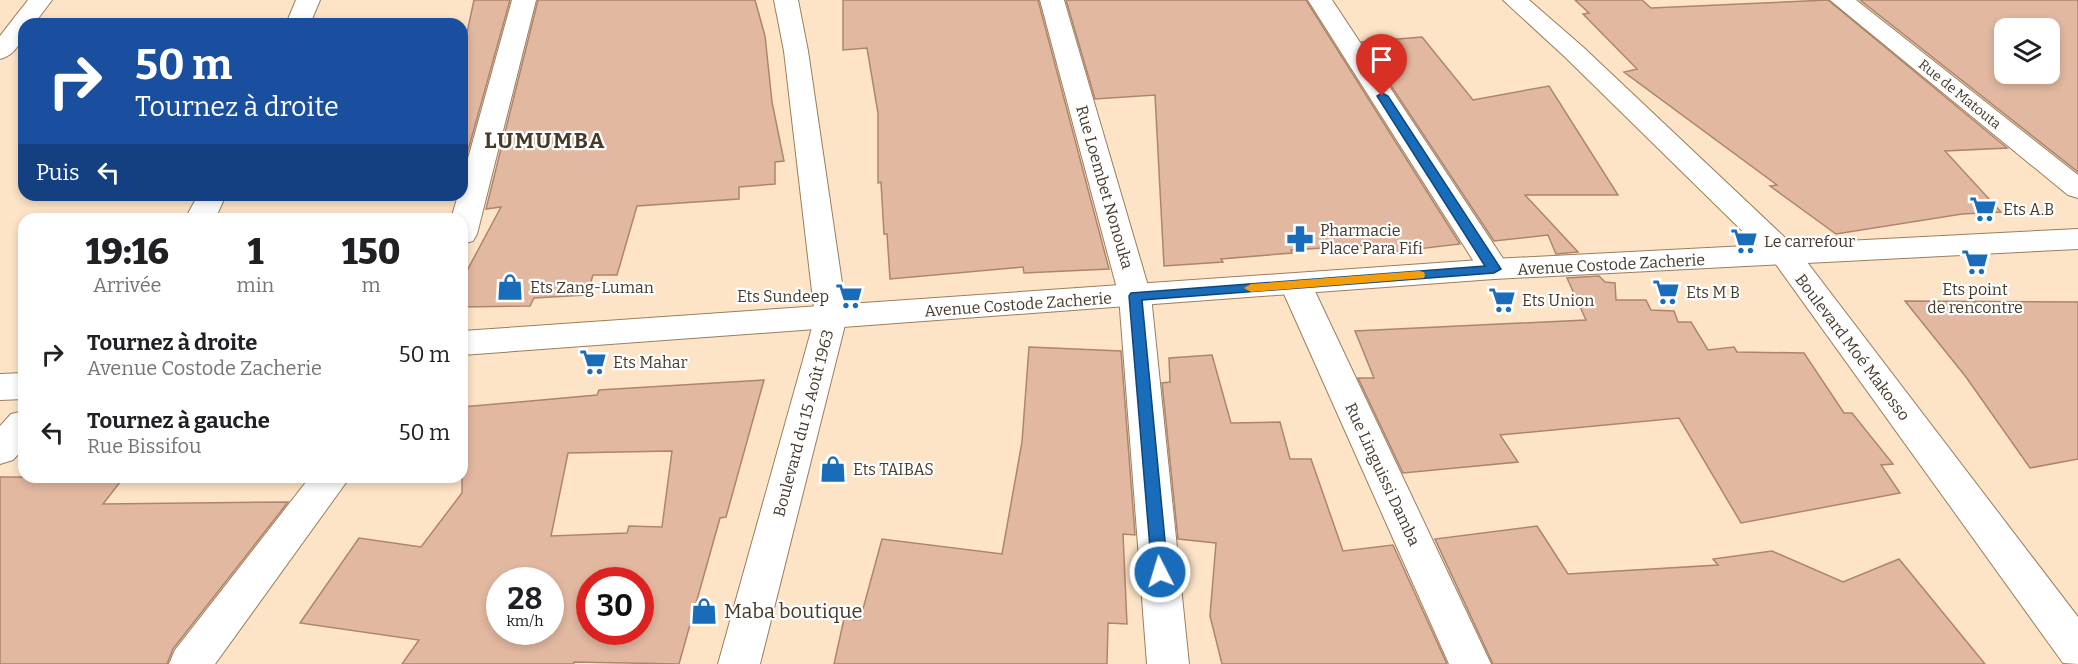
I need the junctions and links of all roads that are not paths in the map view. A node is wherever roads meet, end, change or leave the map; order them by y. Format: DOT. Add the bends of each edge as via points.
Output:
graph roads {
  1 [pos="308,0"];
  2 [pos="524,0"];
  3 [pos="786,0"];
  4 [pos="1052,0"];
  5 [pos="1320,0"];
  6 [pos="1515,0"];
  7 [pos="1842,0"];
  8 [pos="45,1"];
  9 [pos="10,7"];
  10 [pos="30,18"];
  11 [pos="300,18"];
  12 [pos="18,32"];
  13 [pos="0,52"];
  14 [pos="2078,189"];
  15 [pos="468,213"];
  16 [pos="2078,239"];
  17 [pos="1786,256"];
  18 [pos="1494,269"];
  19 [pos="1296,285"];
  20 [pos="1136,296"];
  21 [pos="831,317"];
  22 [pos="468,343"];
  23 [pos="18,386"];
  24 [pos="0,387"];
  25 [pos="18,430"];
  26 [pos="0,450"];
  27 [pos="326,483"];
  28 [pos="2078,651"];
  29 [pos="190,664"];
  30 [pos="739,664"];
  31 [pos="1168,664"];
  32 [pos="1470,664"];
  1 -- 11 [label="street"];
  2 -- 15 [label="street"];
  3 -- 21 [label="street, Boulevard du 15 Août 1963"];
  4 -- 20 [label="street, Rue Loembet Nonouka"];
  5 -- 18 [label="street"];
  6 -- 17 [label="street, Boulevard Moé Makosso"];
  7 -- 14 [label="street, Rue de Matouta"];
  8 -- 9 [label="street"];
  8 -- 10 [label="street"];
  12 -- 13 [label="street"];
  16 -- 17 [label="street, Avenue Costode Zacherie"];
  17 -- 18 [label="street, Avenue Costode Zacherie"];
  17 -- 28 [label="street, Boulevard Moé Makosso"];
  18 -- 19 [label="street, Avenue Costode Zacherie"];
  19 -- 20 [label="street, Avenue Costode Zacherie"];
  19 -- 32 [label="street, Rue Linguissi Damba"];
  20 -- 21 [label="street, Avenue Costode Zacherie"];
  20 -- 31 [label="street, Rue Loembet Nonouka"];
  21 -- 22 [label="street, Avenue Costode Zacherie"];
  21 -- 30 [label="street, Boulevard du 15 Août 1963"];
  23 -- 24 [label="street"];
  25 -- 26 [label="street"];
  27 -- 29 [label="street"];
}
